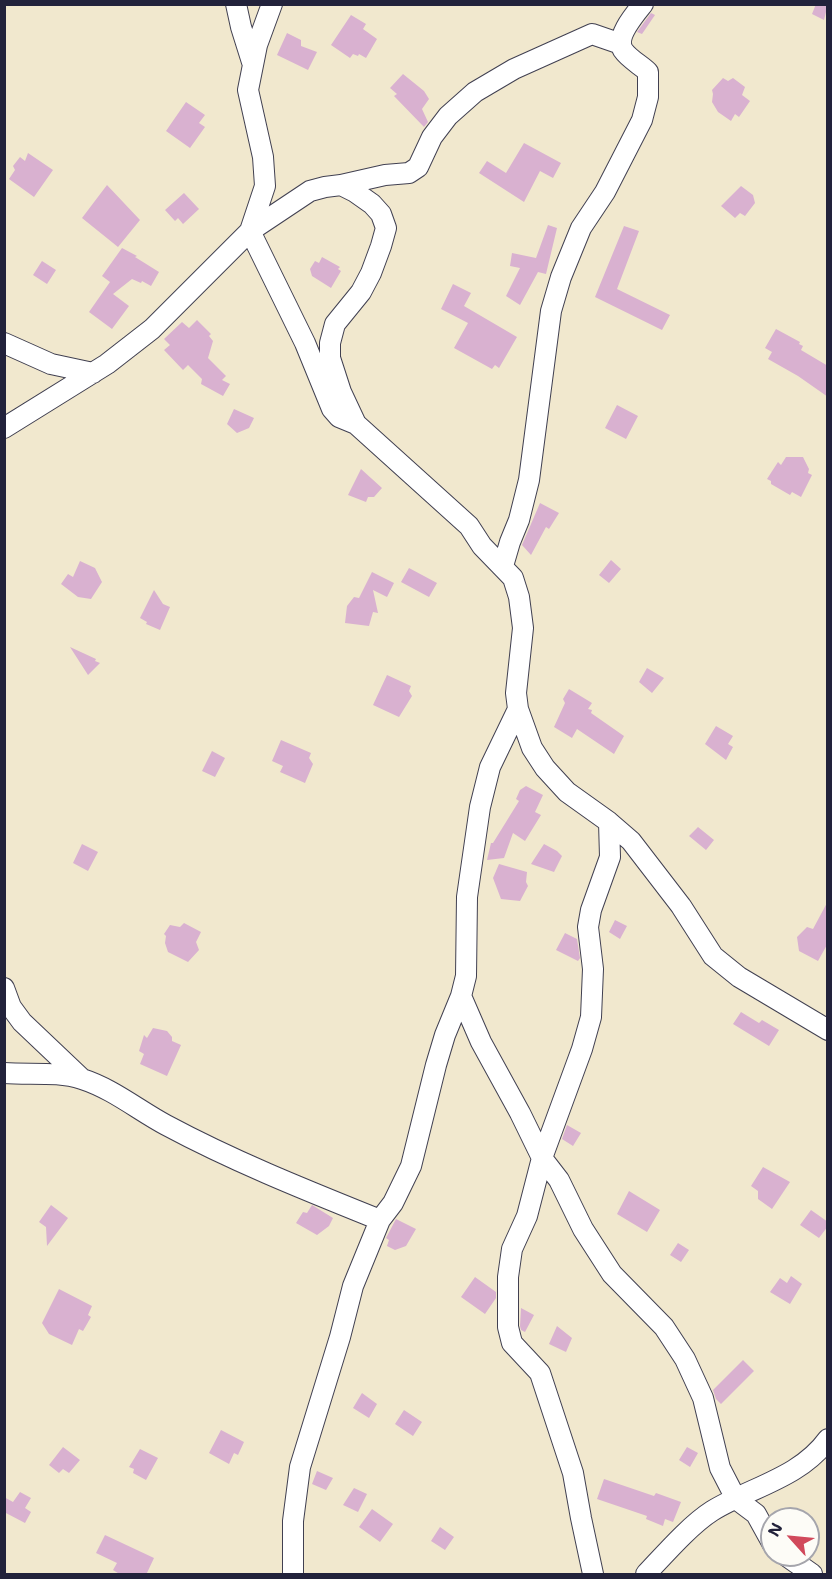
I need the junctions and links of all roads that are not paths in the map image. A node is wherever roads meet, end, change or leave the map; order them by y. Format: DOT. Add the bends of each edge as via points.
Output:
graph roads {
  1 [pos="236,4"];
  2 [pos="272,4"];
  3 [pos="643,4"];
  4 [pos="621,45"];
  5 [pos="252,62"];
  6 [pos="341,185"];
  7 [pos="250,231"];
  8 [pos="4,342"];
  9 [pos="93,373"];
  10 [pos="356,424"];
  11 [pos="4,428"];
  12 [pos="503,566"];
  13 [pos="518,709"];
  14 [pos="609,822"];
  15 [pos="4,988"];
  16 [pos="461,996"];
  17 [pos="828,1030"];
  18 [pos="4,1073"];
  19 [pos="81,1078"];
  20 [pos="542,1158"];
  21 [pos="380,1220"];
  22 [pos="828,1439"];
  23 [pos="736,1499"];
  24 [pos="760,1521"];
  25 [pos="293,1575"];
  26 [pos="593,1575"];
  27 [pos="646,1575"];
  1 -- 5 [label="street"];
  2 -- 5 [label="street"];
  3 -- 4 [label="street" via="625,31"];
  4 -- 6 [label="street" via="592,34 514,69 475,92 448,116 432,137 418,167"];
  4 -- 12 [label="street" via="648,72 648,97 628,149 581,228 561,277 551,311 529,480"];
  5 -- 7 [label="street" via="248,90 263,157 265,186"];
  6 -- 7 [label="street" via="310,191"];
  6 -- 10 [label="street" via="372,204 386,228 371,273 335,324 330,343 330,358"];
  7 -- 9 [label="street" via="152,329"];
  7 -- 10 [label="street" via="305,343 332,410"];
  8 -- 9 [label="street" via="51,364"];
  9 -- 11 [label="street"];
  10 -- 12 [label="street" via="469,526 482,546"];
  12 -- 13 [label="street" via="513,578 523,628"];
  13 -- 14 [label="street" via="532,748 545,768 567,792"];
  13 -- 16 [label="street" via="490,767 480,807 467,897 466,976"];
  14 -- 17 [label="street" via="631,841 655,872 712,956 739,977"];
  14 -- 20 [label="street" via="610,857 588,927 593,969 591,1017"];
  15 -- 19 [label="street" via="22,1022"];
  16 -- 20 [label="street"];
  16 -- 21 [label="street" via="436,1065 411,1166"];
  18 -- 19 [label="street"];
  19 -- 21 [label="street" via="233,1157"];
  20 -- 23 [label="street" via="559,1180 583,1229 612,1274 664,1327 685,1359 703,1398 720,1468"];
  20 -- 26 [label="street" via="526,1216 512,1248 508,1327 512,1343 540,1373 573,1473"];
  21 -- 25 [label="street" via="353,1286 300,1467 293,1521"];
  22 -- 23 [label="street" via="807,1461"];
  23 -- 24 [label="street"];
  23 -- 27 [label="street" via="711,1512"];
}
